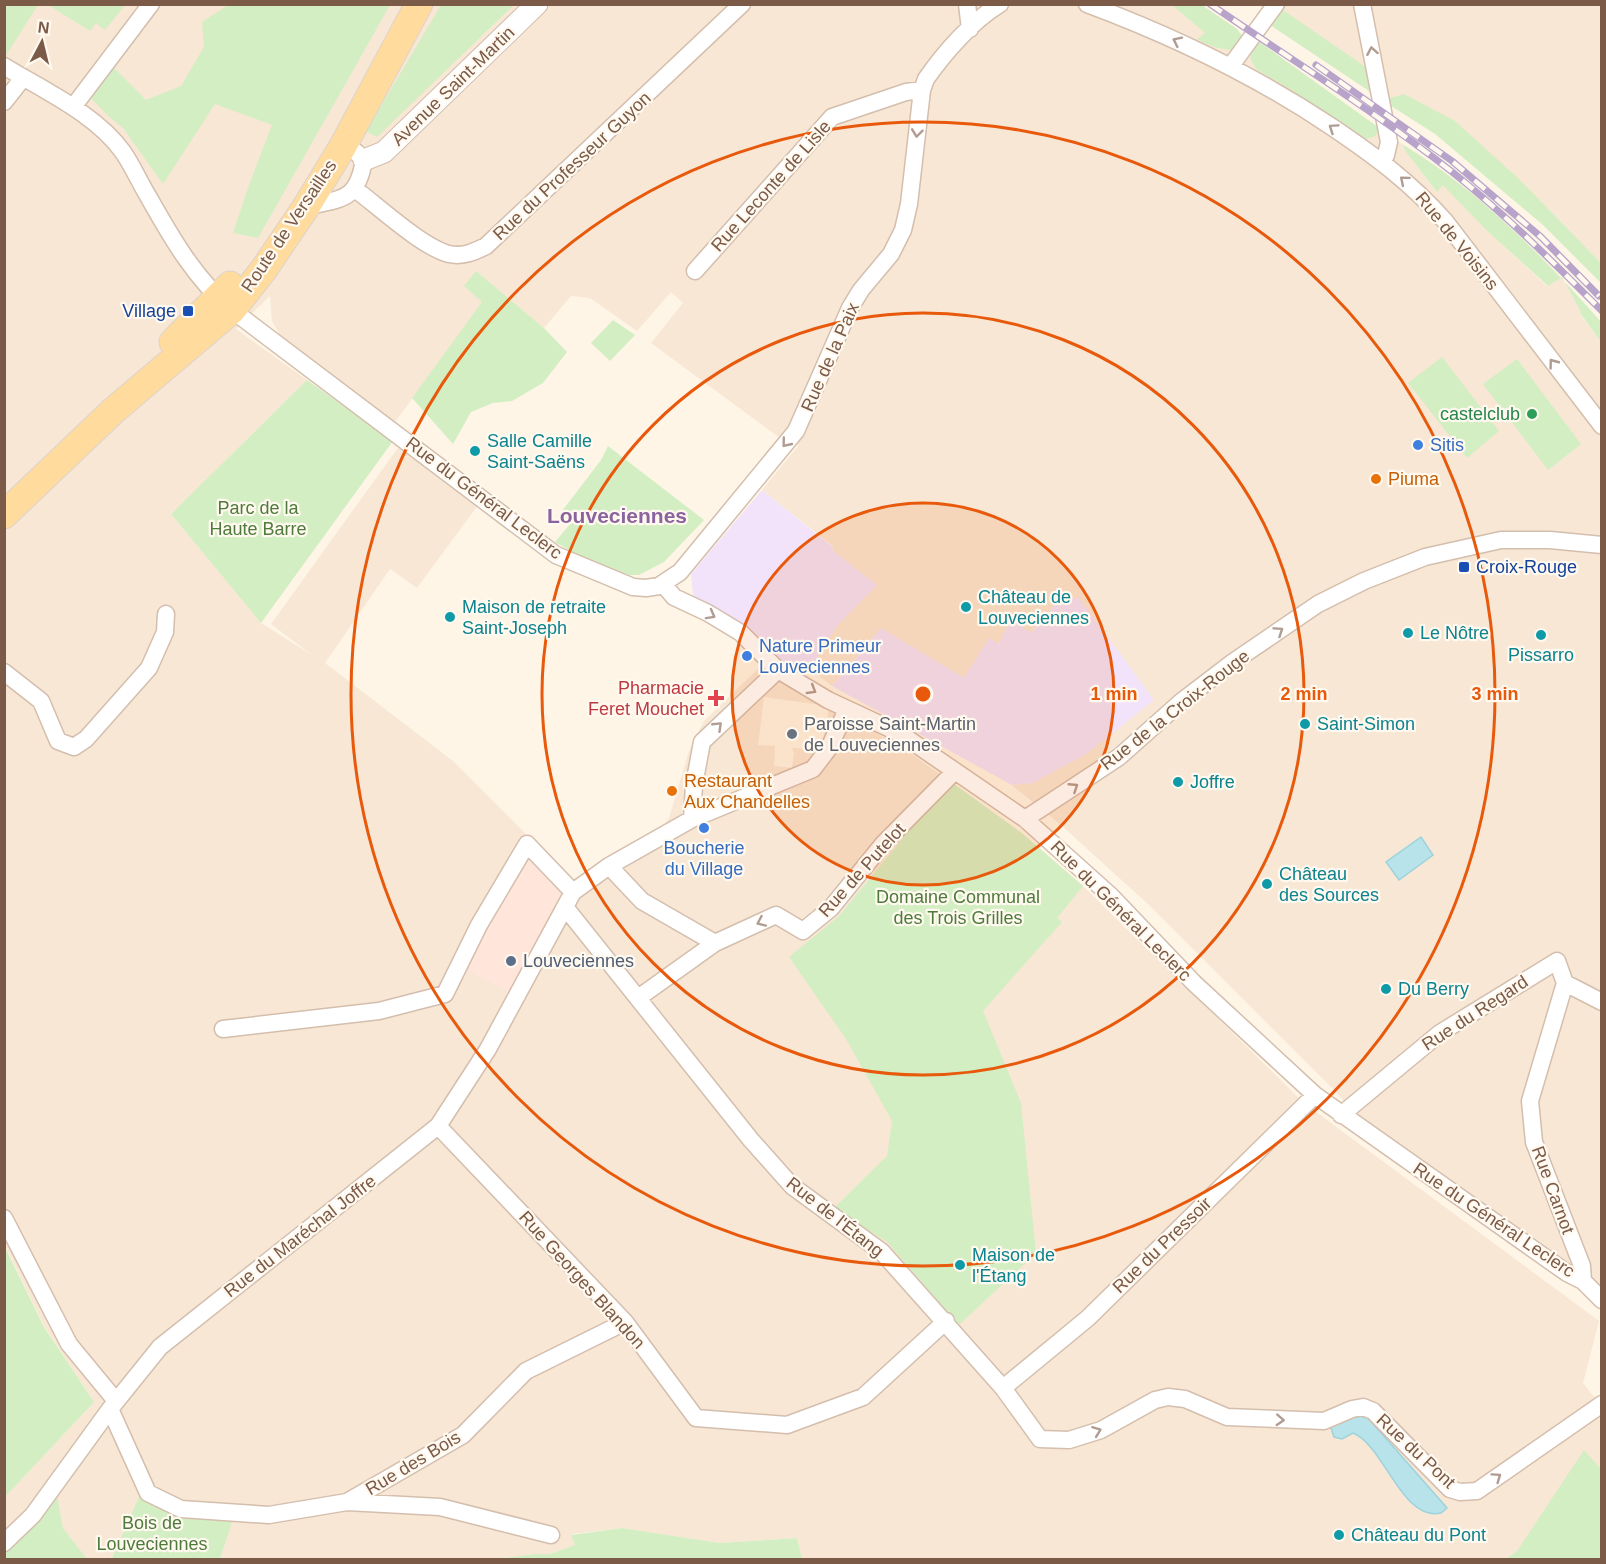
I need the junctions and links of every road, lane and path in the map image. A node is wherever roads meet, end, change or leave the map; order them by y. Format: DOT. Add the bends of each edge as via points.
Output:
graph roads {
  1 [pos="151,4"];
  2 [pos="419,4"];
  3 [pos="537,4"];
  4 [pos="742,4"];
  5 [pos="967,4"];
  6 [pos="1000,4"];
  7 [pos="1087,4"];
  8 [pos="1276,4"];
  9 [pos="1362,4"];
  10 [pos="970,29"];
  11 [pos="4,66"];
  12 [pos="1230,67"];
  13 [pos="23,78"];
  14 [pos="922,90"];
  15 [pos="4,102"];
  16 [pos="73,107"];
  17 [pos="343,150"];
  18 [pos="1382,161"];
  19 [pos="355,189"];
  20 [pos="306,207"];
  21 [pos="695,271"];
  22 [pos="225,304"];
  23 [pos="1602,426"];
  24 [pos="4,515"];
  25 [pos="1602,545"];
  26 [pos="663,584"];
  27 [pos="166,614"];
  28 [pos="778,670"];
  29 [pos="4,672"];
  30 [pos="847,709"];
  31 [pos="955,771"];
  32 [pos="692,819"];
  33 [pos="1025,819"];
  34 [pos="609,866"];
  35 [pos="573,892"];
  36 [pos="565,907"];
  37 [pos="715,943"];
  38 [pos="1565,983"];
  39 [pos="638,998"];
  40 [pos="1602,1002"];
  41 [pos="223,1029"];
  42 [pos="1315,1095"];
  43 [pos="1341,1115"];
  44 [pos="438,1126"];
  45 [pos="4,1218"];
  46 [pos="1583,1281"];
  47 [pos="1602,1300"];
  48 [pos="946,1321"];
  49 [pos="625,1322"];
  50 [pos="1003,1388"];
  51 [pos="1602,1404"];
  52 [pos="113,1405"];
  53 [pos="1040,1439"];
  54 [pos="347,1502"];
  55 [pos="551,1535"];
  56 [pos="4,1543"];
  1 -- 16 [label="street"];
  2 -- 17 [label="main road, Route de Versailles"];
  3 -- 17 [label="street, Avenue Saint-Martin" via="384,152"];
  4 -- 19 [label="street, Rue du Professeur Guyon" via="486,246 468,254 451,254 430,246"];
  5 -- 10 [label="street"];
  6 -- 10 [label="street, Rue de la Paix"];
  12 -- 7 [label="street, Rue de Voisins, one-way" via="1147,27"];
  8 -- 12 [label="street"];
  18 -- 9 [label="street, one-way" via="1389,142"];
  10 -- 14 [label="street, Rue de la Paix" via="934,67"];
  11 -- 13 [label="street, Rue du Général Leclerc"];
  18 -- 12 [label="street, Rue de Voisins, one-way" via="1302,107"];
  13 -- 15 [label="street"];
  13 -- 16 [label="street, Rue du Général Leclerc"];
  14 -- 21 [label="street, Rue Leconte de Lisle" via="832,117"];
  14 -- 26 [label="street, Rue de la Paix, one-way" via="909,204 903,230 891,254 850,308 796,431 680,572"];
  16 -- 22 [label="street, Rue du Général Leclerc" via="122,151 192,268"];
  17 -- 19 [label="street" via="362,172"];
  17 -- 20 [label="main road, Route de Versailles"];
  17 -- 22 [label="main road, Route de Versailles" via="257,255"];
  23 -- 18 [label="street, Rue de Voisins, one-way" via="1445,221 1418,191"];
  19 -- 20 [label="street" via="343,198"];
  20 -- 22 [label="main road, Route de Versailles" via="264,269"];
  22 -- 24 [label="main road, Route de Versailles"];
  22 -- 26 [label="street, Rue du Général Leclerc" via="556,555 628,586 646,588"];
  33 -- 25 [label="street, Rue de la Croix-Rouge, one-way" via="1119,757 1233,662 1318,604 1364,581 1425,557 1500,540"];
  26 -- 28 [label="street, Rue du Général Leclerc, one-way" via="674,597 741,633"];
  27 -- 29 [label="street" via="165,632 149,668 86,739 74,747 58,741 41,701"];
  28 -- 30 [label="street, Rue du Général Leclerc, one-way"];
  32 -- 28 [label="street, one-way" via="702,742"];
  30 -- 31 [label="street, Rue du Général Leclerc" via="901,734"];
  30 -- 32 [label="street" via="829,748 813,769"];
  31 -- 33 [label="street, Rue du Général Leclerc"];
  31 -- 37 [label="street, Rue de Putelot, one-way" via="883,844 831,908 803,931 776,915"];
  32 -- 34 [label="street"];
  33 -- 42 [label="street, Rue du Général Leclerc" via="1111,896 1194,983"];
  34 -- 35 [label="street"];
  34 -- 37 [label="street" via="642,901"];
  35 -- 36 [label="street, Rue du Maréchal Joffre"];
  35 -- 41 [label="street" via="527,844 479,925 445,994 379,1011"];
  36 -- 39 [label="street, Rue de l'Étang"];
  36 -- 44 [label="street, Rue du Maréchal Joffre" via="488,1049"];
  37 -- 39 [label="street"];
  38 -- 40 [label="street"];
  38 -- 43 [label="street, Rue du Regard" via="1557,961 1440,1033"];
  38 -- 46 [label="street, Rue Carnot" via="1530,1101 1534,1142 1582,1266"];
  39 -- 48 [label="street, Rue de l'Étang" via="792,1186 876,1246"];
  42 -- 43 [label="street, Rue du Général Leclerc"];
  42 -- 50 [label="street, Rue du Pressoir" via="1088,1318"];
  43 -- 46 [label="street, Rue du Général Leclerc"];
  44 -- 49 [label="street, Rue Georges Blandon"];
  44 -- 52 [label="street, Rue du Maréchal Joffre" via="160,1347"];
  45 -- 52 [label="street" via="69,1344"];
  46 -- 47 [label="street, Rue du Général Leclerc"];
  48 -- 49 [label="street, Rue Georges Blandon" via="863,1397 787,1425 696,1418"];
  48 -- 50 [label="street, Rue de l'Étang"];
  49 -- 54 [label="street, Rue des Bois" via="526,1371 463,1435"];
  50 -- 53 [label="street, Rue de l'Étang"];
  53 -- 51 [label="street, Rue du Pont, one-way" via="1069,1440 1101,1430 1155,1400 1168,1397 1185,1399 1227,1417 1324,1421 1363,1407 1373,1411 1450,1489 1477,1491"];
  52 -- 54 [label="street" via="148,1493 181,1509 269,1515"];
  52 -- 56 [label="street, Rue du Maréchal Joffre" via="33,1515"];
  54 -- 55 [label="street" via="440,1508"];
}
